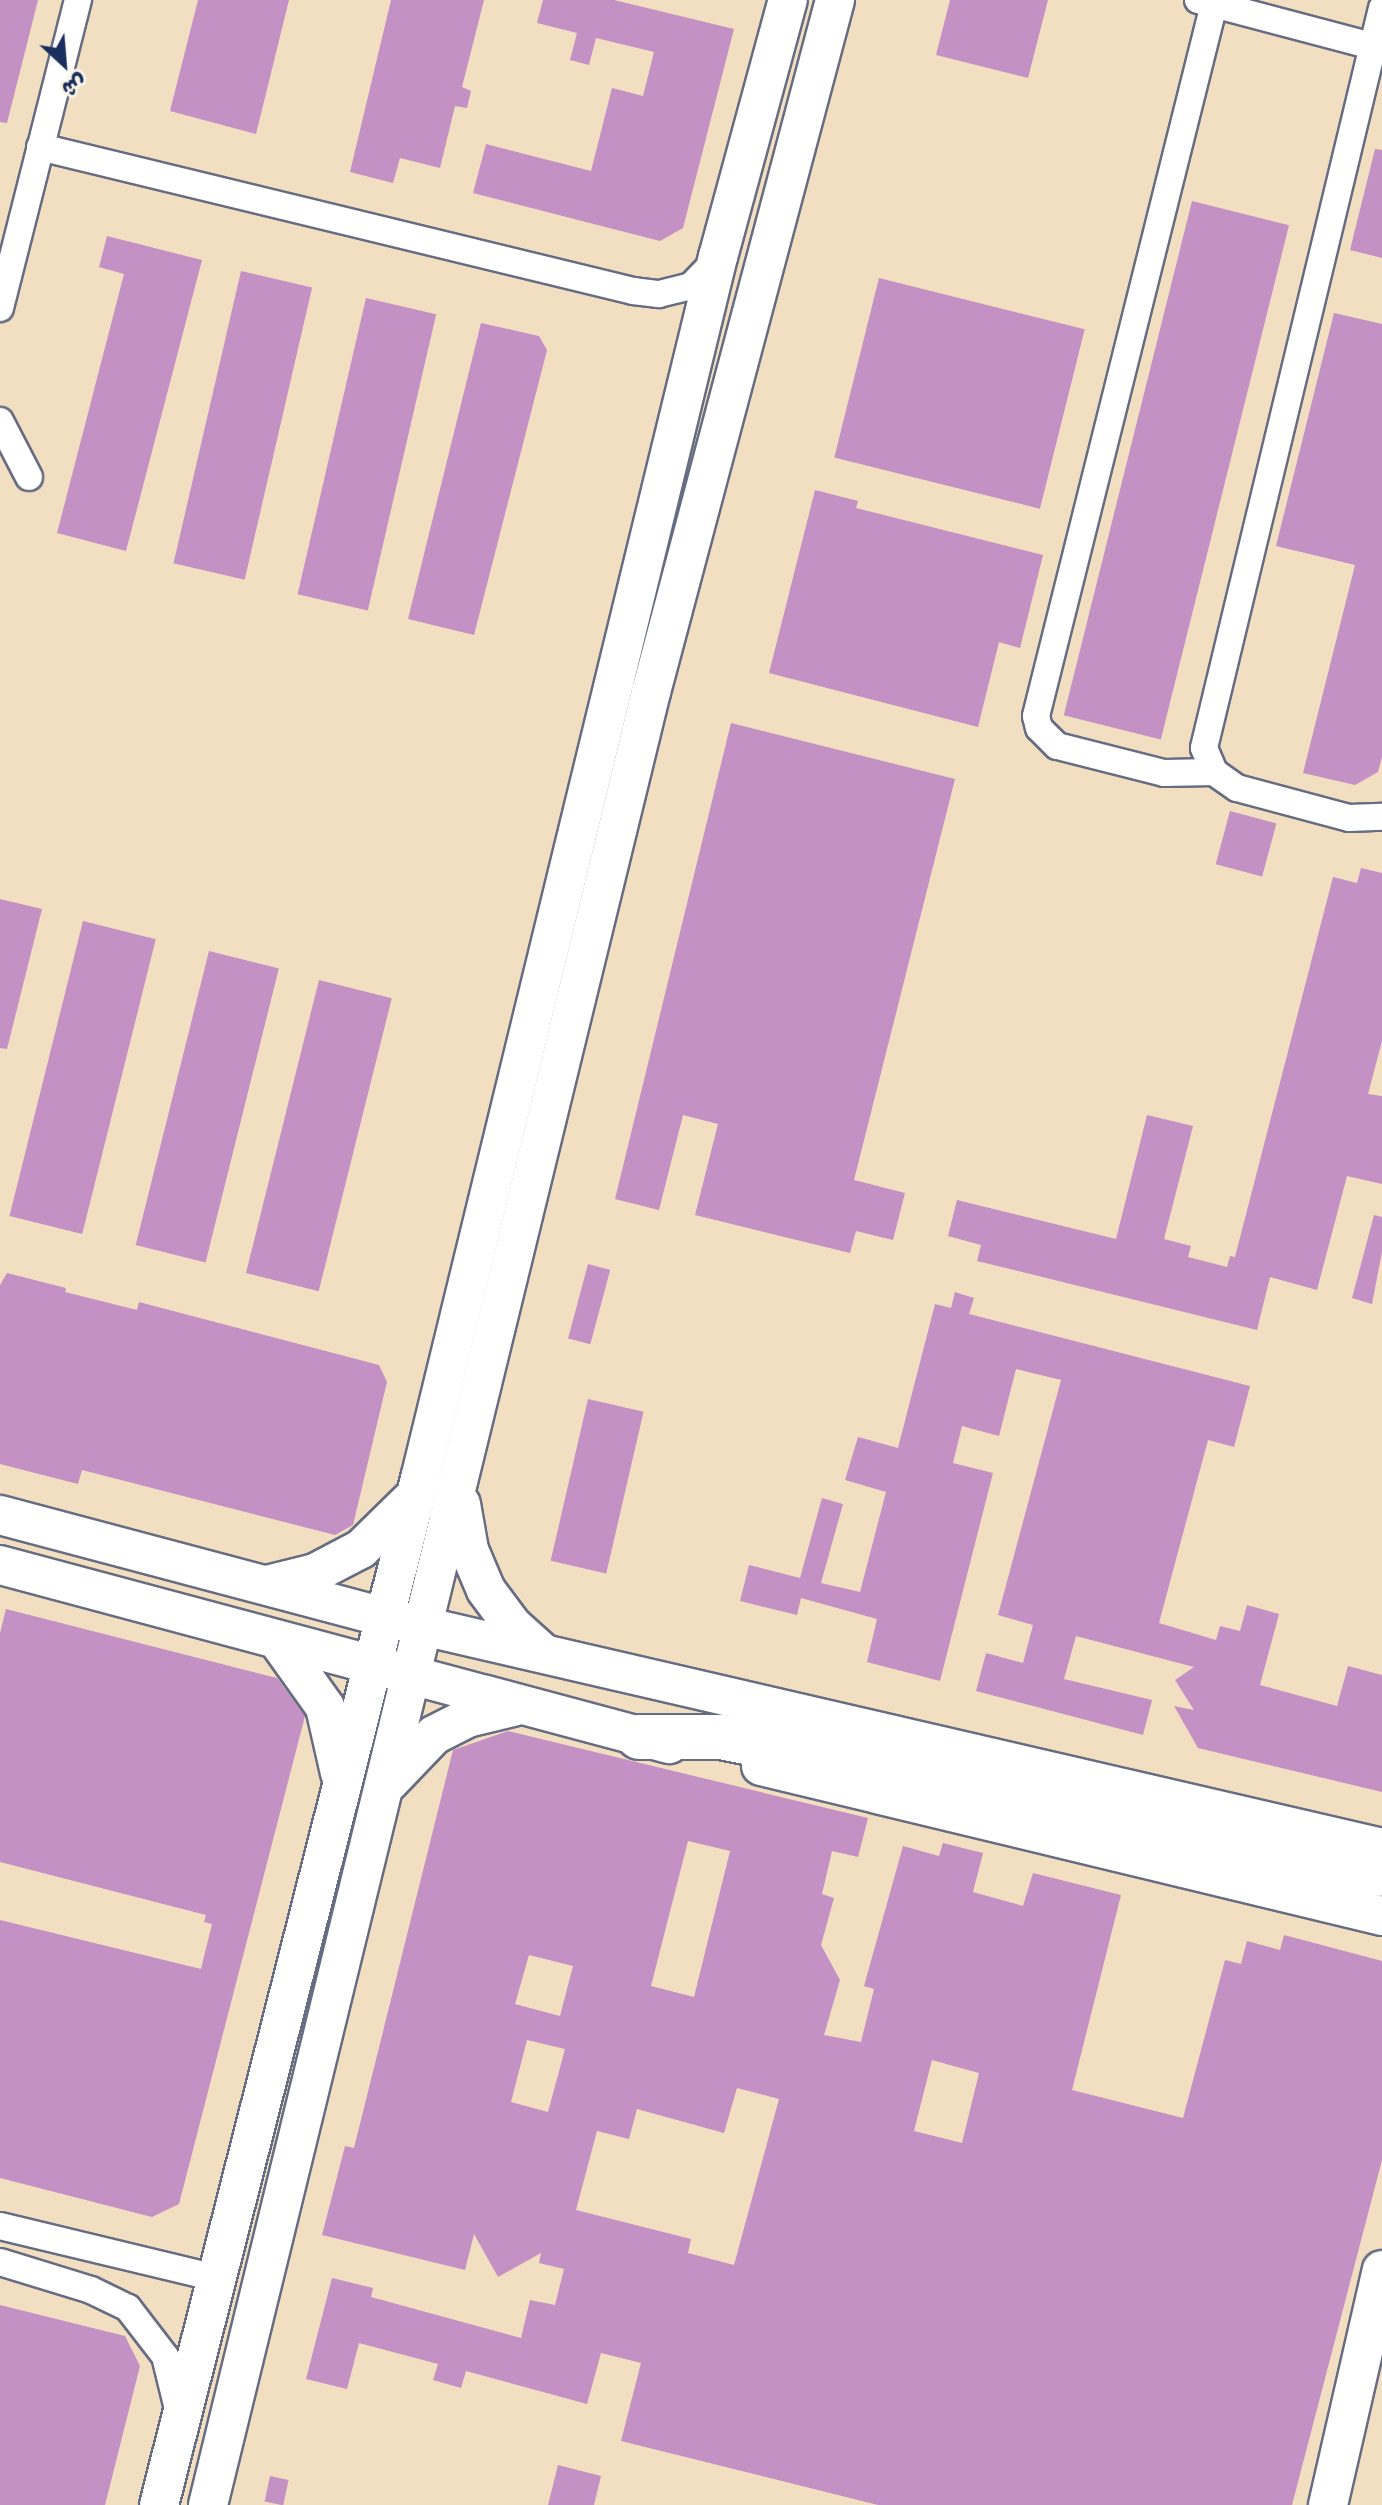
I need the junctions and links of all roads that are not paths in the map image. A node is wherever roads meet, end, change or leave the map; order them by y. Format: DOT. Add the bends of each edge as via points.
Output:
graph roads {
  1 [pos="78,0"];
  2 [pos="788,0"];
  3 [pos="835,0"];
  4 [pos="1209,1"];
  5 [pos="1382,8"];
  6 [pos="1372,46"];
  7 [pos="40,147"];
  8 [pos="718,257"];
  9 [pos="0,308"];
  10 [pos="0,421"];
  11 [pos="29,477"];
  12 [pos="1214,772"];
  13 [pos="1382,817"];
  14 [pos="461,1486"];
  15 [pos="415,1496"];
  16 [pos="0,1515"];
  17 [pos="0,1565"];
  18 [pos="266,1586"];
  19 [pos="384,1617"];
  20 [pos="426,1627"];
  21 [pos="278,1641"];
  22 [pos="545,1654"];
  23 [pos="372,1667"];
  24 [pos="413,1677"];
  25 [pos="522,1706"];
  26 [pos="639,1737"];
  27 [pos="341,1787"];
  28 [pos="382,1795"];
  29 [pos="1382,1848"];
  30 [pos="1382,1874"];
  31 [pos="1382,1916"];
  32 [pos="11,2228"];
  33 [pos="6,2264"];
  34 [pos="1382,2270"];
  35 [pos="217,2278"];
  36 [pos="180,2421"];
  37 [pos="159,2505"];
  38 [pos="208,2505"];
  39 [pos="1328,2505"];
  1 -- 7 [label="street"];
  2 -- 8 [label="main road"];
  3 -- 14 [label="main road" via="651,692"];
  4 -- 6 [label="street"];
  4 -- 12 [label="street" via="1036,716 1046,738 1057,746 1164,773"];
  5 -- 6 [label="street"];
  6 -- 12 [label="street" via="1204,735"];
  7 -- 8 [label="street" via="633,291 659,294 691,286"];
  7 -- 9 [label="street"];
  8 -- 15 [label="main road"];
  10 -- 11 [label="street"];
  12 -- 13 [label="street" via="1237,788 1349,818"];
  14 -- 20 [label="main road"];
  14 -- 22 [label="main road" via="464,1529 486,1590 512,1625"];
  15 -- 18 [label="main road" via="361,1549 315,1573"];
  15 -- 19 [label="main road"];
  16 -- 18 [label="main road"];
  17 -- 21 [label="main road"];
  18 -- 19 [label="main road"];
  19 -- 20 [label="main road"];
  19 -- 23 [label="main road"];
  20 -- 22 [label="main road"];
  20 -- 24 [label="main road"];
  21 -- 23 [label="main road"];
  21 -- 27 [label="main road" via="325,1707"];
  22 -- 29 [label="main road"];
  23 -- 24 [label="main road"];
  23 -- 27 [label="main road"];
  24 -- 25 [label="main road"];
  24 -- 28 [label="main road"];
  25 -- 26 [label="main road"];
  25 -- 28 [label="main road" via="485,1712 434,1735 404,1762"];
  26 -- 30 [label="highway" via="721,1737"];
  26 -- 31 [label="main road"];
  27 -- 35 [label="main road"];
  28 -- 38 [label="main road"];
  32 -- 33 [label="street"];
  32 -- 35 [label="street"];
  33 -- 36 [label="street" via="110,2297 143,2321 165,2356"];
  34 -- 39 [label="main road"];
  35 -- 36 [label="main road"];
  36 -- 37 [label="main road"];
}
